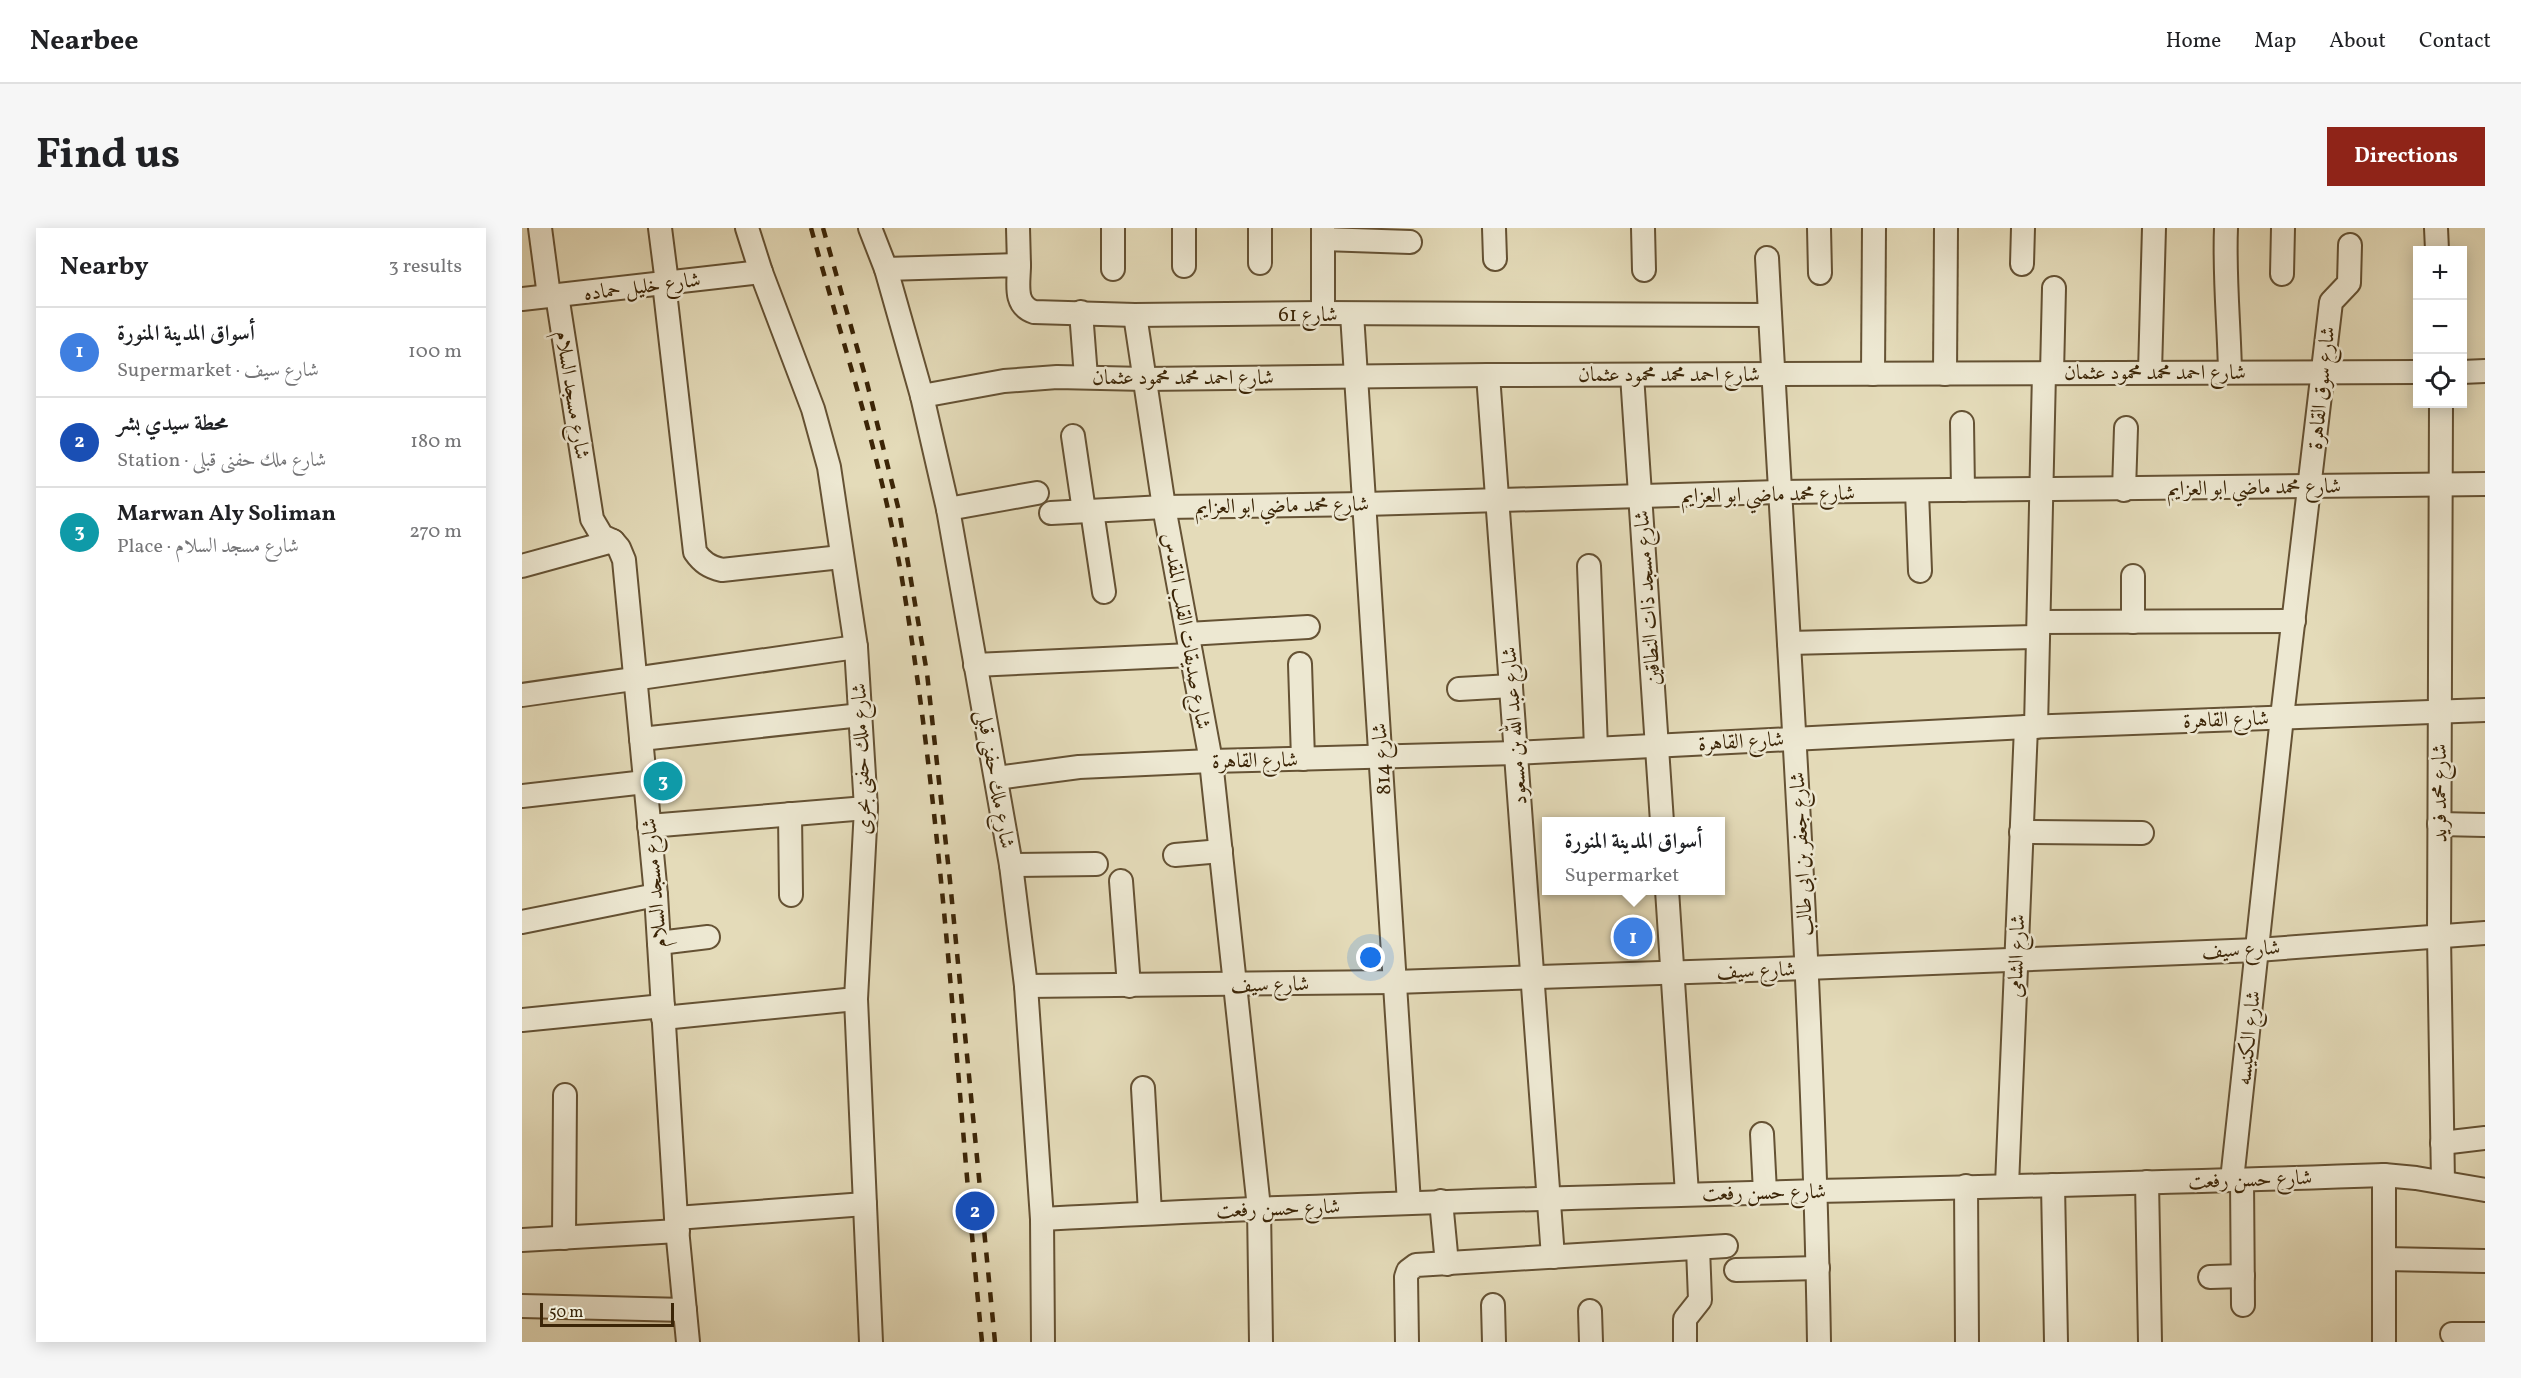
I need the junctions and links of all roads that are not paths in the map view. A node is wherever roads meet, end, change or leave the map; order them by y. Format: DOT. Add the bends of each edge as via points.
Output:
graph roads {
  1 [pos="540,228"];
  2 [pos="660,228"];
  3 [pos="747,228"];
  4 [pos="870,228"];
  5 [pos="1018,228"];
  6 [pos="1113,228"];
  7 [pos="1184,228"];
  8 [pos="1260,228"];
  9 [pos="1494,228"];
  10 [pos="1643,228"];
  11 [pos="1819,228"];
  12 [pos="1874,228"];
  13 [pos="1946,228"];
  14 [pos="2023,228"];
  15 [pos="2154,228"];
  16 [pos="2226,228"];
  17 [pos="2283,228"];
  18 [pos="2436,228"];
  19 [pos="1323,234"];
  20 [pos="1410,242"];
  21 [pos="2350,245"];
  22 [pos="2437,246"];
  23 [pos="1767,258"];
  24 [pos="1495,259"];
  25 [pos="1260,262"];
  26 [pos="2022,264"];
  27 [pos="1019,265"];
  28 [pos="1184,266"];
  29 [pos="886,269"];
  30 [pos="1113,269"];
  31 [pos="1644,270"];
  32 [pos="761,272"];
  33 [pos="1820,273"];
  34 [pos="2282,274"];
  35 [pos="665,283"];
  36 [pos="2054,288"];
  37 [pos="553,296"];
  38 [pos="522,299"];
  39 [pos="1081,312"];
  40 [pos="1323,313"];
  41 [pos="1352,314"];
  42 [pos="1135,315"];
  43 [pos="1770,315"];
  44 [pos="2323,371"];
  45 [pos="2485,371"];
  46 [pos="2150,372"];
  47 [pos="2230,372"];
  48 [pos="2413,372"];
  49 [pos="2467,372"];
  50 [pos="2048,373"];
  51 [pos="1773,374"];
  52 [pos="1874,374"];
  53 [pos="1945,374"];
  54 [pos="1488,375"];
  55 [pos="1632,375"];
  56 [pos="1356,376"];
  57 [pos="1086,377"];
  58 [pos="1145,379"];
  59 [pos="922,396"];
  60 [pos="2441,408"];
  61 [pos="1962,423"];
  62 [pos="2126,428"];
  63 [pos="1073,436"];
  64 [pos="2485,483"];
  65 [pos="2440,484"];
  66 [pos="2310,486"];
  67 [pos="2042,489"];
  68 [pos="1964,490"];
  69 [pos="2124,490"];
  70 [pos="1917,491"];
  71 [pos="1779,492"];
  72 [pos="1037,493"];
  73 [pos="1641,497"];
  74 [pos="1497,501"];
  75 [pos="1365,504"];
  76 [pos="1164,507"];
  77 [pos="948,509"];
  78 [pos="1088,511"];
  79 [pos="1051,513"];
  80 [pos="613,541"];
  81 [pos="841,557"];
  82 [pos="522,566"];
  83 [pos="1589,566"];
  84 [pos="1920,571"];
  85 [pos="2133,576"];
  86 [pos="1104,592"];
  87 [pos="2294,621"];
  88 [pos="2133,622"];
  89 [pos="1308,627"];
  90 [pos="2038,630"];
  91 [pos="1789,643"];
  92 [pos="1189,644"];
  93 [pos="856,647"];
  94 [pos="1300,664"];
  95 [pos="975,665"];
  96 [pos="635,678"];
  97 [pos="1511,686"];
  98 [pos="1459,689"];
  99 [pos="522,695"];
  100 [pos="2485,710"];
  101 [pos="2439,713"];
  102 [pos="861,715"];
  103 [pos="2282,717"];
  104 [pos="2031,727"];
  105 [pos="641,739"];
  106 [pos="1796,739"];
  107 [pos="1657,745"];
  108 [pos="1596,748"];
  109 [pos="1516,753"];
  110 [pos="1380,757"];
  111 [pos="1303,759"];
  112 [pos="1211,760"];
  113 [pos="997,778"];
  114 [pos="645,782"];
  115 [pos="522,796"];
  116 [pos="866,808"];
  117 [pos="790,814"];
  118 [pos="1662,817"];
  119 [pos="2439,824"];
  120 [pos="2485,825"];
  121 [pos="649,826"];
  122 [pos="2021,832"];
  123 [pos="2142,833"];
  124 [pos="1221,851"];
  125 [pos="1175,855"];
  126 [pos="1096,864"];
  127 [pos="1011,865"];
  128 [pos="1121,881"];
  129 [pos="656,895"];
  130 [pos="791,895"];
  131 [pos="1667,895"];
  132 [pos="522,922"];
  133 [pos="2485,933"];
  134 [pos="2439,936"];
  135 [pos="708,938"];
  136 [pos="659,943"];
  137 [pos="2258,950"];
  138 [pos="2016,958"];
  139 [pos="1806,968"];
  140 [pos="1672,973"];
  141 [pos="1532,978"];
  142 [pos="1395,982"];
  143 [pos="1235,984"];
  144 [pos="1026,986"];
  145 [pos="1129,986"];
  146 [pos="856,999"];
  147 [pos="663,1012"];
  148 [pos="522,1020"];
  149 [pos="1143,1088"];
  150 [pos="565,1095"];
  151 [pos="1762,1134"];
  152 [pos="2485,1138"];
  153 [pos="2442,1143"];
  154 [pos="2384,1175"];
  155 [pos="2237,1180"];
  156 [pos="2147,1182"];
  157 [pos="2443,1182"];
  158 [pos="2007,1185"];
  159 [pos="2053,1185"];
  160 [pos="1966,1186"];
  161 [pos="1816,1190"];
  162 [pos="2485,1190"];
  163 [pos="1765,1192"];
  164 [pos="1687,1194"];
  165 [pos="1548,1197"];
  166 [pos="1442,1202"];
  167 [pos="1409,1203"];
  168 [pos="865,1204"];
  169 [pos="1259,1208"];
  170 [pos="1150,1214"];
  171 [pos="1042,1219"];
  172 [pos="677,1225"];
  173 [pos="564,1238"];
  174 [pos="522,1240"];
  175 [pos="1726,1246"];
  176 [pos="1698,1248"];
  177 [pos="1553,1257"];
  178 [pos="2384,1260"];
  179 [pos="2485,1261"];
  180 [pos="1447,1264"];
  181 [pos="1818,1268"];
  182 [pos="1736,1270"];
  183 [pos="2243,1276"];
  184 [pos="2210,1277"];
  185 [pos="1493,1305"];
  186 [pos="2243,1305"];
  187 [pos="522,1306"];
  188 [pos="685,1310"];
  189 [pos="1590,1311"];
  190 [pos="2452,1334"];
  191 [pos="2485,1334"];
  192 [pos="688,1342"];
  193 [pos="871,1342"];
  194 [pos="1043,1342"];
  195 [pos="1261,1342"];
  196 [pos="1407,1342"];
  197 [pos="1494,1342"];
  198 [pos="1591,1342"];
  199 [pos="1685,1342"];
  200 [pos="1819,1342"];
  201 [pos="1967,1342"];
  202 [pos="2056,1342"];
  203 [pos="2150,1342"];
  204 [pos="2384,1342"];
  1 -- 37 [label="street, شارع مسجد السلام"];
  2 -- 35 [label="street"];
  3 -- 32 [label="street, شارع ملك حفنى بحرى"];
  4 -- 29 [label="street, شارع ملك حفنى قبلى"];
  5 -- 27 [label="street, شارع 61"];
  6 -- 30 [label="street"];
  7 -- 28 [label="street"];
  8 -- 25 [label="street"];
  9 -- 24 [label="street"];
  10 -- 31 [label="street"];
  11 -- 33 [label="street"];
  12 -- 52 [label="street"];
  13 -- 53 [label="street"];
  14 -- 26 [label="street"];
  15 -- 46 [label="street"];
  16 -- 47 [label="street" via="2224,276"];
  17 -- 34 [label="street"];
  18 -- 22 [label="street"];
  19 -- 20 [label="street"];
  19 -- 40 [label="street"];
  21 -- 44 [label="street, شارع سوق القاهرة" via="2349,283 2331,302"];
  23 -- 43 [label="street, شارع جعفر بن ابى طالب"];
  27 -- 29 [label="street"];
  27 -- 39 [label="street, شارع 61" via="1019,299 1028,310"];
  29 -- 59 [label="street, شارع ملك حفنى قبلى"];
  32 -- 35 [label="street, شارع خليل حماده"];
  32 -- 81 [label="street, شارع ملك حفنى بحرى" via="809,399 826,458"];
  35 -- 37 [label="street, شارع خليل حماده"];
  35 -- 81 [label="street" via="695,552 711,567 722,570"];
  36 -- 50 [label="street, شارع الشامى"];
  37 -- 38 [label="street, شارع خليل حماده"];
  37 -- 80 [label="street, شارع مسجد السلام" via="592,519 602,536"];
  39 -- 42 [label="street, شارع 61"];
  39 -- 57 [label="street"];
  40 -- 41 [label="street, شارع 61"];
  40 -- 42 [label="street, شارع 61"];
  41 -- 43 [label="street, شارع 61"];
  41 -- 56 [label="street, شارع 814"];
  42 -- 58 [label="street, شارع صديقات القلب المقدس"];
  43 -- 51 [label="street, شارع جعفر بن ابى طالب"];
  44 -- 47 [label="street, شارع احمد محمد محمود عثمان"];
  44 -- 48 [label="street, شارع احمد محمد محمود عثمان"];
  44 -- 66 [label="street, شارع سوق القاهرة"];
  45 -- 49 [label="street"];
  46 -- 47 [label="street, شارع احمد محمد محمود عثمان"];
  46 -- 50 [label="street, شارع احمد محمد محمود عثمان"];
  50 -- 53 [label="street, شارع احمد محمد محمود عثمان"];
  50 -- 67 [label="street, شارع الشامى"];
  51 -- 52 [label="street, شارع احمد محمد محمود عثمان"];
  51 -- 55 [label="street, شارع احمد محمد محمود عثمان"];
  51 -- 71 [label="street, شارع جعفر بن ابى طالب"];
  52 -- 53 [label="street, شارع احمد محمد محمود عثمان"];
  54 -- 55 [label="street, شارع احمد محمد محمود عثمان"];
  54 -- 56 [label="street, شارع احمد محمد محمود عثمان"];
  54 -- 74 [label="street, شارع عبد الله بن مسعود"];
  55 -- 73 [label="street, شارع مسجد ذات النطاقين"];
  56 -- 58 [label="street, شارع احمد محمد محمود عثمان"];
  56 -- 75 [label="street, شارع 814"];
  57 -- 58 [label="street, شارع احمد محمد محمود عثمان"];
  57 -- 59 [label="street, شارع احمد محمد محمود عثمان" via="1004,381"];
  58 -- 76 [label="street, شارع صديقات القلب المقدس"];
  59 -- 77 [label="street, شارع ملك حفنى قبلى"];
  60 -- 65 [label="street, شارع محمد فريد"];
  61 -- 68 [label="street"];
  62 -- 69 [label="street"];
  63 -- 78 [label="street"];
  64 -- 65 [label="street, شارع محمد ماضي ابو العزايم"];
  65 -- 66 [label="street, شارع محمد ماضي ابو العزايم"];
  65 -- 101 [label="street, شارع محمد فريد"];
  66 -- 69 [label="street, شارع محمد ماضي ابو العزايم"];
  66 -- 87 [label="street, شارع سوق القاهرة"];
  67 -- 68 [label="street, شارع محمد ماضي ابو العزايم"];
  67 -- 69 [label="street, شارع محمد ماضي ابو العزايم"];
  67 -- 90 [label="street, شارع الشامى"];
  68 -- 70 [label="street, شارع محمد ماضي ابو العزايم"];
  70 -- 71 [label="street, شارع محمد ماضي ابو العزايم"];
  70 -- 84 [label="street"];
  71 -- 73 [label="street, شارع محمد ماضي ابو العزايم"];
  71 -- 91 [label="street, شارع جعفر بن ابى طالب"];
  72 -- 77 [label="street"];
  73 -- 74 [label="street, شارع محمد ماضي ابو العزايم"];
  73 -- 107 [label="street, شارع مسجد ذات النطاقين"];
  74 -- 75 [label="street, شارع محمد ماضي ابو العزايم"];
  74 -- 97 [label="street, شارع عبد الله بن مسعود"];
  75 -- 76 [label="street, شارع محمد ماضي ابو العزايم"];
  75 -- 110 [label="street, شارع 814"];
  76 -- 78 [label="street, شارع محمد ماضي ابو العزايم"];
  76 -- 92 [label="street, شارع صديقات القلب المقدس"];
  77 -- 95 [label="street, شارع ملك حفنى قبلى"];
  78 -- 79 [label="street, شارع محمد ماضي ابو العزايم"];
  78 -- 86 [label="street"];
  80 -- 82 [label="street"];
  80 -- 96 [label="street, شارع مسجد السلام" via="624,560"];
  81 -- 93 [label="street, شارع ملك حفنى بحرى"];
  83 -- 108 [label="street"];
  85 -- 88 [label="street"];
  87 -- 88 [label="street"];
  87 -- 103 [label="street, شارع سوق القاهرة"];
  88 -- 90 [label="street"];
  89 -- 92 [label="street"];
  90 -- 91 [label="street"];
  90 -- 104 [label="street, شارع الشامى"];
  91 -- 106 [label="street, شارع جعفر بن ابى طالب"];
  92 -- 95 [label="street"];
  92 -- 112 [label="street, شارع صديقات القلب المقدس"];
  93 -- 96 [label="street"];
  93 -- 102 [label="street, شارع ملك حفنى بحرى"];
  94 -- 111 [label="street"];
  95 -- 113 [label="street, شارع ملك حفنى قبلى"];
  96 -- 99 [label="street"];
  96 -- 105 [label="street, شارع مسجد السلام"];
  97 -- 98 [label="street"];
  97 -- 109 [label="street, شارع عبد الله بن مسعود"];
  100 -- 101 [label="street, شارع القاهرة"];
  101 -- 103 [label="street, شارع القاهرة"];
  101 -- 119 [label="street, شارع محمد فريد"];
  102 -- 105 [label="street"];
  102 -- 116 [label="street, شارع ملك حفنى بحرى"];
  103 -- 104 [label="street, شارع القاهرة"];
  103 -- 137 [label="street, شارع الكنيسه"];
  104 -- 106 [label="street, شارع القاهرة"];
  104 -- 122 [label="street, شارع الشامى"];
  105 -- 114 [label="street, شارع مسجد السلام"];
  106 -- 107 [label="street, شارع القاهرة"];
  106 -- 139 [label="street, شارع جعفر بن ابى طالب"];
  107 -- 108 [label="street, شارع القاهرة"];
  107 -- 118 [label="street, شارع مسجد ذات النطاقين"];
  108 -- 109 [label="street, شارع القاهرة"];
  109 -- 110 [label="street, شارع القاهرة"];
  109 -- 141 [label="street, شارع عبد الله بن مسعود"];
  110 -- 111 [label="street, شارع القاهرة"];
  110 -- 142 [label="street, شارع 814"];
  111 -- 112 [label="street, شارع القاهرة"];
  112 -- 113 [label="street, شارع القاهرة" via="1079,767"];
  112 -- 124 [label="street, شارع صديقات القلب المقدس"];
  113 -- 127 [label="street, شارع ملك حفنى قبلى"];
  114 -- 115 [label="street"];
  114 -- 121 [label="street, شارع مسجد السلام"];
  116 -- 117 [label="street"];
  116 -- 146 [label="street, شارع ملك حفنى بحرى"];
  117 -- 121 [label="street"];
  117 -- 130 [label="street"];
  119 -- 120 [label="street"];
  119 -- 134 [label="street, شارع محمد فريد"];
  121 -- 129 [label="street, شارع مسجد السلام"];
  122 -- 123 [label="street"];
  122 -- 138 [label="street, شارع الشامى"];
  124 -- 125 [label="street"];
  124 -- 143 [label="street, شارع صديقات القلب المقدس"];
  126 -- 127 [label="street"];
  127 -- 144 [label="street, شارع ملك حفنى قبلى"];
  128 -- 145 [label="street"];
  129 -- 132 [label="street"];
  129 -- 136 [label="street, شارع مسجد السلام"];
  131 -- 140 [label="street"];
  133 -- 134 [label="street, شارع سيف"];
  134 -- 137 [label="street, شارع سيف"];
  134 -- 153 [label="street, شارع محمد فريد"];
  135 -- 136 [label="street"];
  136 -- 147 [label="street, شارع مسجد السلام"];
  137 -- 138 [label="street, شارع سيف"];
  137 -- 155 [label="street, شارع الكنيسه"];
  138 -- 139 [label="street, شارع سيف"];
  138 -- 158 [label="street, شارع الشامى"];
  139 -- 140 [label="street, شارع سيف"];
  139 -- 161 [label="street, شارع جعفر بن ابى طالب"];
  140 -- 141 [label="street, شارع سيف"];
  140 -- 164 [label="street"];
  141 -- 142 [label="street, شارع سيف"];
  141 -- 165 [label="street, شارع عبد الله بن مسعود"];
  142 -- 143 [label="street, شارع سيف"];
  142 -- 167 [label="street, شارع 814"];
  143 -- 145 [label="street, شارع سيف"];
  143 -- 169 [label="street, شارع صديقات القلب المقدس"];
  144 -- 145 [label="street, شارع سيف"];
  144 -- 171 [label="street, شارع ملك حفنى قبلى"];
  146 -- 147 [label="street"];
  146 -- 168 [label="street, شارع ملك حفنى بحرى"];
  147 -- 148 [label="street"];
  147 -- 172 [label="street, شارع مسجد السلام"];
  149 -- 170 [label="street"];
  150 -- 173 [label="street"];
  151 -- 163 [label="street"];
  152 -- 153 [label="street"];
  153 -- 157 [label="street, شارع محمد فريد"];
  154 -- 155 [label="street, شارع حسن رفعت"];
  154 -- 157 [label="street, شارع حسن رفعت"];
  154 -- 178 [label="street"];
  155 -- 156 [label="street, شارع حسن رفعت"];
  155 -- 183 [label="street, شارع الكنيسه"];
  156 -- 159 [label="street, شارع حسن رفعت"];
  156 -- 203 [label="street"];
  157 -- 162 [label="street, شارع حسن رفعت"];
  158 -- 159 [label="street, شارع حسن رفعت"];
  158 -- 160 [label="street, شارع حسن رفعت"];
  159 -- 202 [label="street"];
  160 -- 161 [label="street, شارع حسن رفعت"];
  160 -- 201 [label="street"];
  161 -- 163 [label="street, شارع حسن رفعت"];
  161 -- 181 [label="street, شارع جعفر بن ابى طالب"];
  163 -- 164 [label="street, شارع حسن رفعت"];
  164 -- 165 [label="street, شارع حسن رفعت"];
  165 -- 166 [label="street, شارع حسن رفعت"];
  165 -- 177 [label="street, شارع عبد الله بن مسعود"];
  166 -- 167 [label="street, شارع حسن رفعت"];
  166 -- 180 [label="street"];
  167 -- 169 [label="street, شارع حسن رفعت"];
  168 -- 172 [label="street"];
  168 -- 193 [label="street, شارع ملك حفنى بحرى"];
  169 -- 170 [label="street, شارع حسن رفعت"];
  169 -- 195 [label="street, شارع صديقات القلب المقدس"];
  170 -- 171 [label="street, شارع حسن رفعت"];
  171 -- 194 [label="street, شارع ملك حفنى قبلى"];
  172 -- 173 [label="street"];
  172 -- 188 [label="street, شارع مسجد السلام"];
  173 -- 174 [label="street"];
  175 -- 176 [label="street"];
  176 -- 177 [label="street"];
  176 -- 199 [label="street" via="1700,1300 1685,1319"];
  177 -- 180 [label="street"];
  178 -- 179 [label="street"];
  178 -- 204 [label="street"];
  180 -- 196 [label="street" via="1416,1265 1408,1271"];
  181 -- 182 [label="street"];
  181 -- 200 [label="street, شارع جعفر بن ابى طالب"];
  183 -- 184 [label="street"];
  183 -- 186 [label="street, شارع الكنيسه"];
  185 -- 197 [label="street"];
  187 -- 188 [label="street"];
  188 -- 192 [label="street, شارع مسجد السلام"];
  189 -- 198 [label="street"];
  190 -- 191 [label="street"];
}
